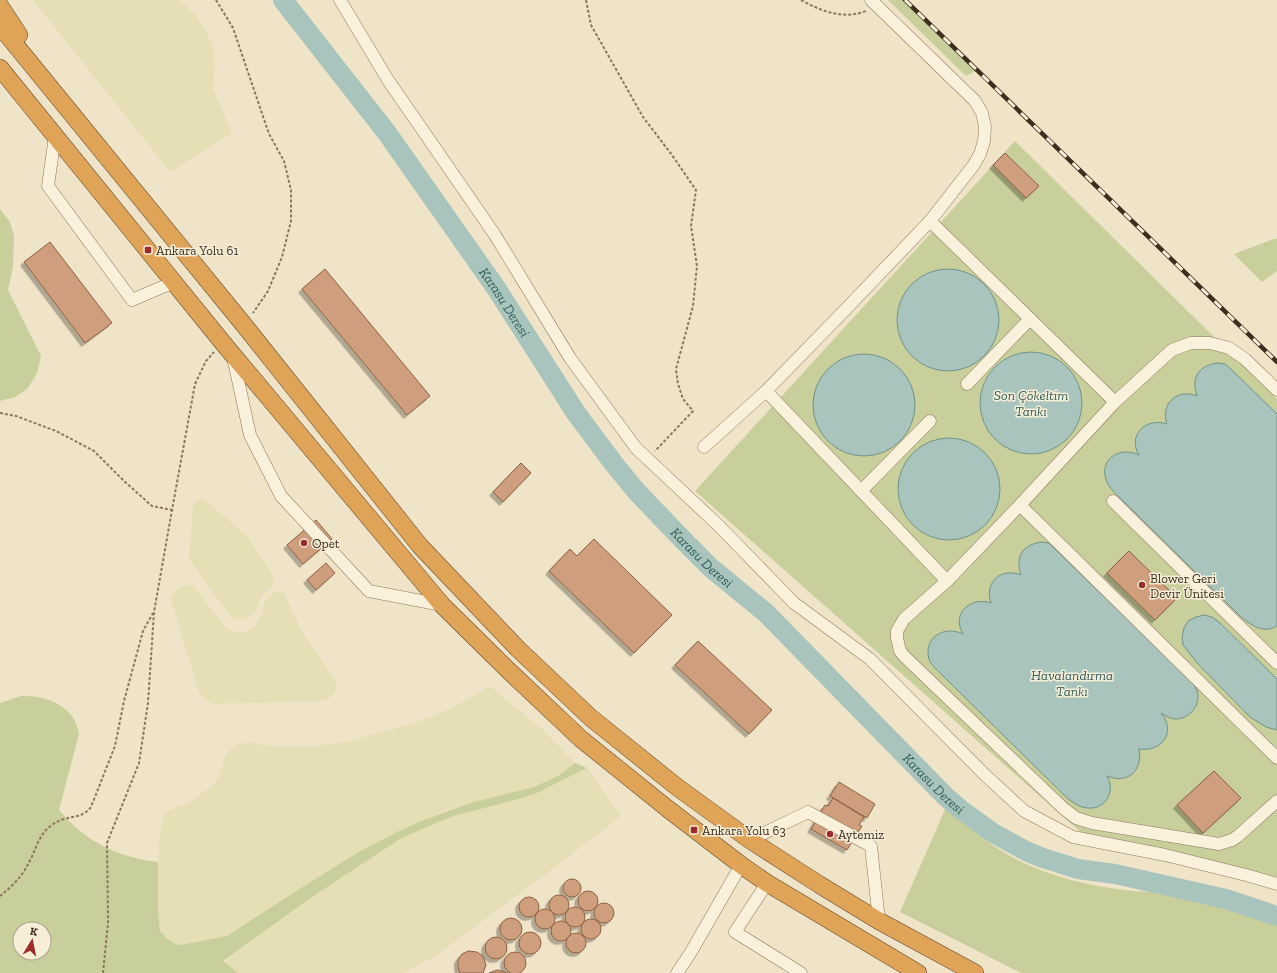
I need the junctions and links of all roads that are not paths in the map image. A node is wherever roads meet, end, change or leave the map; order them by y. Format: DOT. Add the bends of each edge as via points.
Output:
graph roads {
  1 [pos="340,0"];
  2 [pos="875,3"];
  3 [pos="0,6"];
  4 [pos="0,26"];
  5 [pos="0,68"];
  6 [pos="66,107"];
  7 [pos="55,136"];
  8 [pos="930,221"];
  9 [pos="174,282"];
  10 [pos="1030,319"];
  11 [pos="228,348"];
  12 [pos="967,384"];
  13 [pos="1277,390"];
  14 [pos="766,391"];
  15 [pos="1115,402"];
  16 [pos="930,421"];
  17 [pos="704,446"];
  18 [pos="861,491"];
  19 [pos="1113,500"];
  20 [pos="1020,505"];
  21 [pos="947,581"];
  22 [pos="442,605"];
  23 [pos="1277,663"];
  24 [pos="1277,758"];
  25 [pos="1277,801"];
  26 [pos="750,840"];
  27 [pos="741,865"];
  28 [pos="767,883"];
  29 [pos="1277,884"];
  30 [pos="879,921"];
  31 [pos="677,973"];
  32 [pos="801,973"];
  33 [pos="918,973"];
  34 [pos="975,973"];
  1 -- 29 [label="lane" via="388,80 495,235 570,358 636,448 717,524 794,603 870,659 1024,811 1073,837 1172,857"];
  2 -- 8 [label="lane" via="965,90 982,113 985,127 980,154"];
  3 -- 6 [label="highway"];
  4 -- 6 [label="highway"];
  5 -- 7 [label="highway"];
  6 -- 26 [label="highway" via="420,546 518,649 591,718 677,787"];
  7 -- 9 [label="highway"];
  7 -- 9 [label="lane" via="48,186 132,300"];
  8 -- 10 [label="lane"];
  8 -- 14 [label="lane"];
  9 -- 11 [label="highway"];
  10 -- 12 [label="lane"];
  10 -- 15 [label="lane"];
  11 -- 22 [label="highway"];
  11 -- 22 [label="lane" via="250,435 281,496 369,591"];
  13 -- 15 [label="lane" via="1245,359 1229,348 1210,343 1191,343 1172,350"];
  14 -- 17 [label="lane"];
  14 -- 18 [label="lane"];
  15 -- 20 [label="lane"];
  16 -- 18 [label="lane"];
  18 -- 21 [label="lane"];
  19 -- 23 [label="lane"];
  20 -- 21 [label="lane"];
  20 -- 24 [label="lane"];
  21 -- 25 [label="lane" via="904,618 897,638 900,651 1069,814 1092,823 1219,844 1238,836"];
  22 -- 27 [label="highway" via="581,739 673,814"];
  26 -- 30 [label="highway"];
  26 -- 30 [label="lane" via="808,812 871,846"];
  27 -- 28 [label="highway"];
  27 -- 31 [label="lane"];
  28 -- 32 [label="lane" via="735,932"];
  28 -- 33 [label="highway"];
  30 -- 34 [label="highway"];
}
